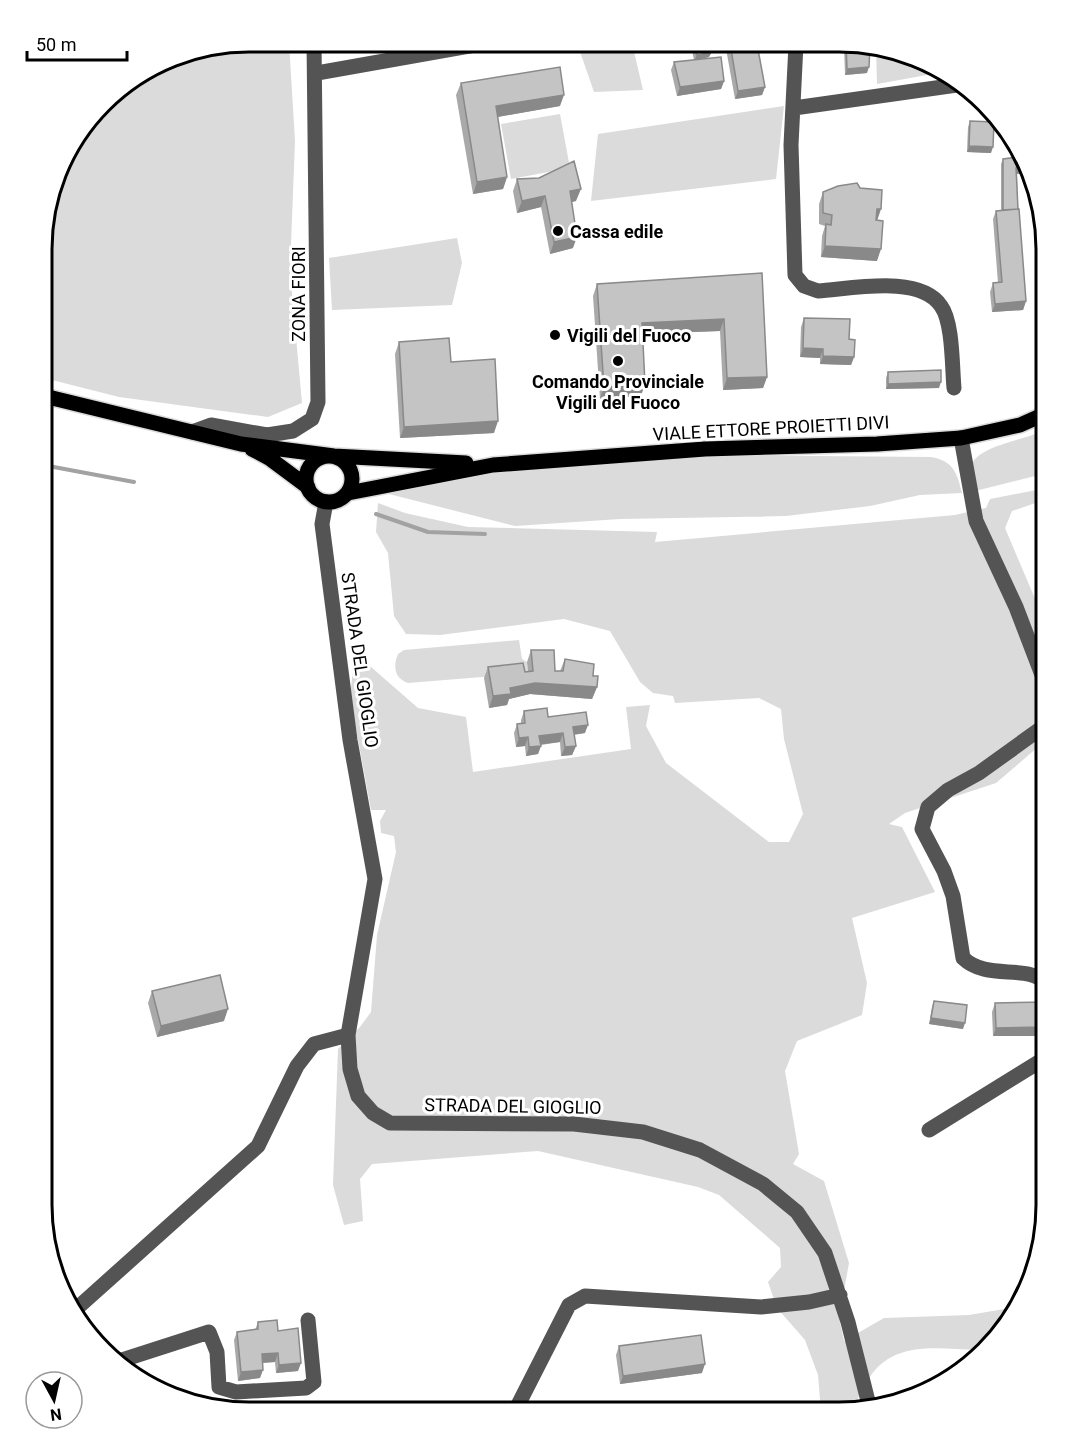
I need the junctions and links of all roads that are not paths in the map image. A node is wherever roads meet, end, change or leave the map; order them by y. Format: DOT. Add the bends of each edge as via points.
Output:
graph roads {
  1 [pos="315,52"];
  2 [pos="435,52"];
  3 [pos="796,52"];
  4 [pos="317,73"];
  5 [pos="949,86"];
  6 [pos="794,108"];
  7 [pos="954,388"];
  8 [pos="52,398"];
  9 [pos="1036,418"];
  10 [pos="192,432"];
  11 [pos="961,438"];
  12 [pos="241,444"];
  13 [pos="334,456"];
  14 [pos="493,465"];
  15 [pos="308,487"];
  16 [pos="348,493"];
  17 [pos="326,502"];
  18 [pos="1036,659"];
  19 [pos="1036,732"];
  20 [pos="1036,977"];
  21 [pos="348,1035"];
  22 [pos="1036,1064"];
  23 [pos="929,1130"];
  24 [pos="840,1295"];
  25 [pos="81,1305"];
  26 [pos="308,1320"];
  27 [pos="126,1358"];
  28 [pos="868,1400"];
  29 [pos="520,1402"];
  1 -- 4 [label="street, ZONA FIORI"];
  2 -- 4 [label="street"];
  3 -- 6 [label="street"];
  4 -- 10 [label="street, ZONA FIORI" via="318,402 312,418 293,431 267,435 211,425"];
  5 -- 6 [label="street"];
  6 -- 7 [label="street" via="791,145 795,275 804,286 818,291 903,286 927,292 942,306 947,322"];
  8 -- 10 [label="main road, VIALE ETTORE PROIETTI DIVI"];
  9 -- 11 [label="main road, VIALE ETTORE PROIETTI DIVI"];
  10 -- 12 [label="main road, VIALE ETTORE PROIETTI DIVI"];
  11 -- 14 [label="main road, VIALE ETTORE PROIETTI DIVI" via="705,449"];
  11 -- 18 [label="street" via="976,521"];
  12 -- 13 [label="main road, VIALE ETTORE PROIETTI DIVI"];
  12 -- 15 [label="main road, VIALE ETTORE PROIETTI DIVI" via="269,458"];
  13 -- 14 [label="main road, VIALE ETTORE PROIETTI DIVI"];
  13 -- 15 [label="main road, VIALE ETTORE PROIETTI DIVI" via="320,458 309,467"];
  13 -- 16 [label="main road" via="351,471 352,486"];
  14 -- 16 [label="main road, VIALE ETTORE PROIETTI DIVI"];
  15 -- 17 [label="main road, VIALE ETTORE PROIETTI DIVI" via="314,497"];
  16 -- 17 [label="main road, VIALE ETTORE PROIETTI DIVI" via="338,501"];
  17 -- 21 [label="street, STRADA DEL GIOGLIO" via="322,524 350,740 375,879"];
  19 -- 20 [label="street" via="928,807 922,830 953,896 963,958 992,972"];
  21 -- 24 [label="street, STRADA DEL GIOGLIO" via="350,1069 358,1096 373,1113 390,1123 573,1124 643,1131 700,1150 763,1184 797,1212 825,1253"];
  21 -- 25 [label="street" via="314,1044 297,1066 258,1146"];
  22 -- 23 [label="street"];
  24 -- 28 [label="street, STRADA DEL GIOGLIO"];
  24 -- 29 [label="street" via="762,1307 585,1296 569,1305"];
  26 -- 27 [label="street" via="314,1382 306,1389 236,1392 219,1387 217,1352 209,1332"];
}
